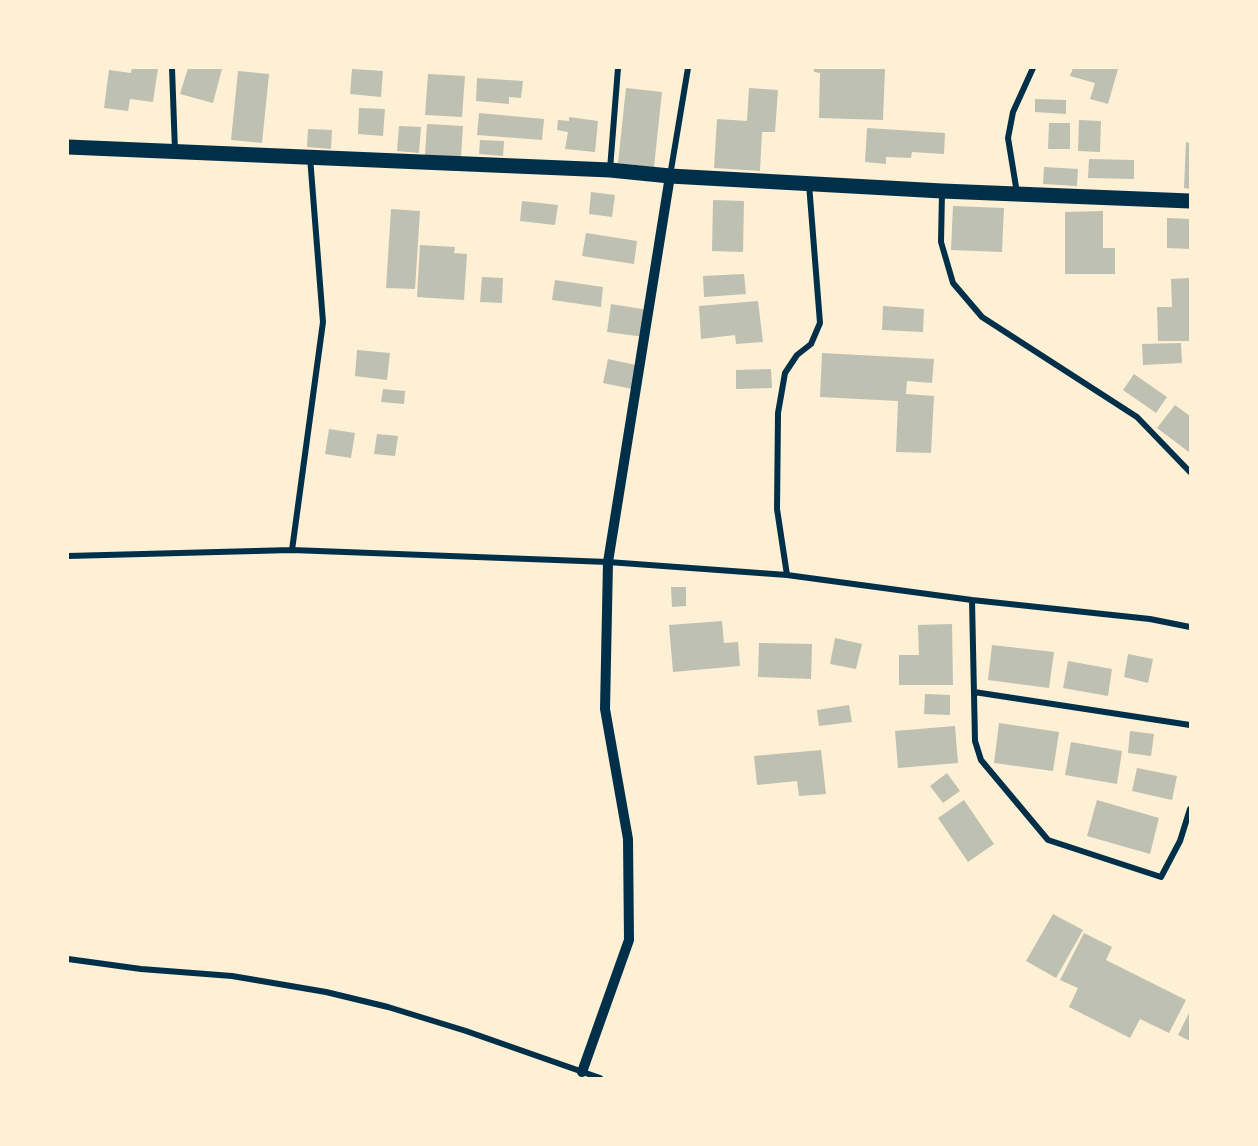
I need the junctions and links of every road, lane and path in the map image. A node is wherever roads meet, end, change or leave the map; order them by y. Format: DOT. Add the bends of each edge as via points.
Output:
graph roads {
  1 [pos="172,68"];
  2 [pos="618,68"];
  3 [pos="688,68"];
  4 [pos="1034,68"];
  5 [pos="68,147"];
  6 [pos="175,151"];
  7 [pos="310,157"];
  8 [pos="610,170"];
  9 [pos="670,176"];
  10 [pos="809,183"];
  11 [pos="942,191"];
  12 [pos="1017,194"];
  13 [pos="1191,201"];
  14 [pos="1191,472"];
  15 [pos="292,550"];
  16 [pos="68,556"];
  17 [pos="608,562"];
  18 [pos="787,575"];
  19 [pos="972,600"];
  20 [pos="1191,627"];
  21 [pos="974,692"];
  22 [pos="1191,725"];
  23 [pos="1191,809"];
  24 [pos="68,959"];
  25 [pos="582,1072"];
  26 [pos="600,1078"];
  1 -- 6 [label="street"];
  2 -- 8 [label="street"];
  3 -- 9 [label="street"];
  4 -- 12 [label="street" via="1012,112 1008,138"];
  5 -- 6 [label="main road"];
  6 -- 7 [label="main road"];
  7 -- 8 [label="main road"];
  7 -- 15 [label="street" via="322,322"];
  8 -- 9 [label="main road"];
  9 -- 10 [label="main road"];
  9 -- 17 [label="street"];
  10 -- 11 [label="main road"];
  10 -- 18 [label="street" via="820,322 811,344 784,373 778,413 777,509"];
  11 -- 12 [label="main road"];
  11 -- 14 [label="street" via="941,242 953,283 982,317 1137,417"];
  12 -- 13 [label="main road"];
  15 -- 16 [label="street"];
  15 -- 17 [label="street"];
  17 -- 18 [label="street"];
  17 -- 25 [label="street" via="605,709 628,839 629,940"];
  18 -- 19 [label="street"];
  19 -- 20 [label="street"];
  19 -- 21 [label="street"];
  21 -- 22 [label="street"];
  21 -- 23 [label="street" via="975,741 981,760 1048,840 1161,877"];
  24 -- 25 [label="street" via="232,976 326,992 466,1031"];
  25 -- 26 [label="street"];
}
